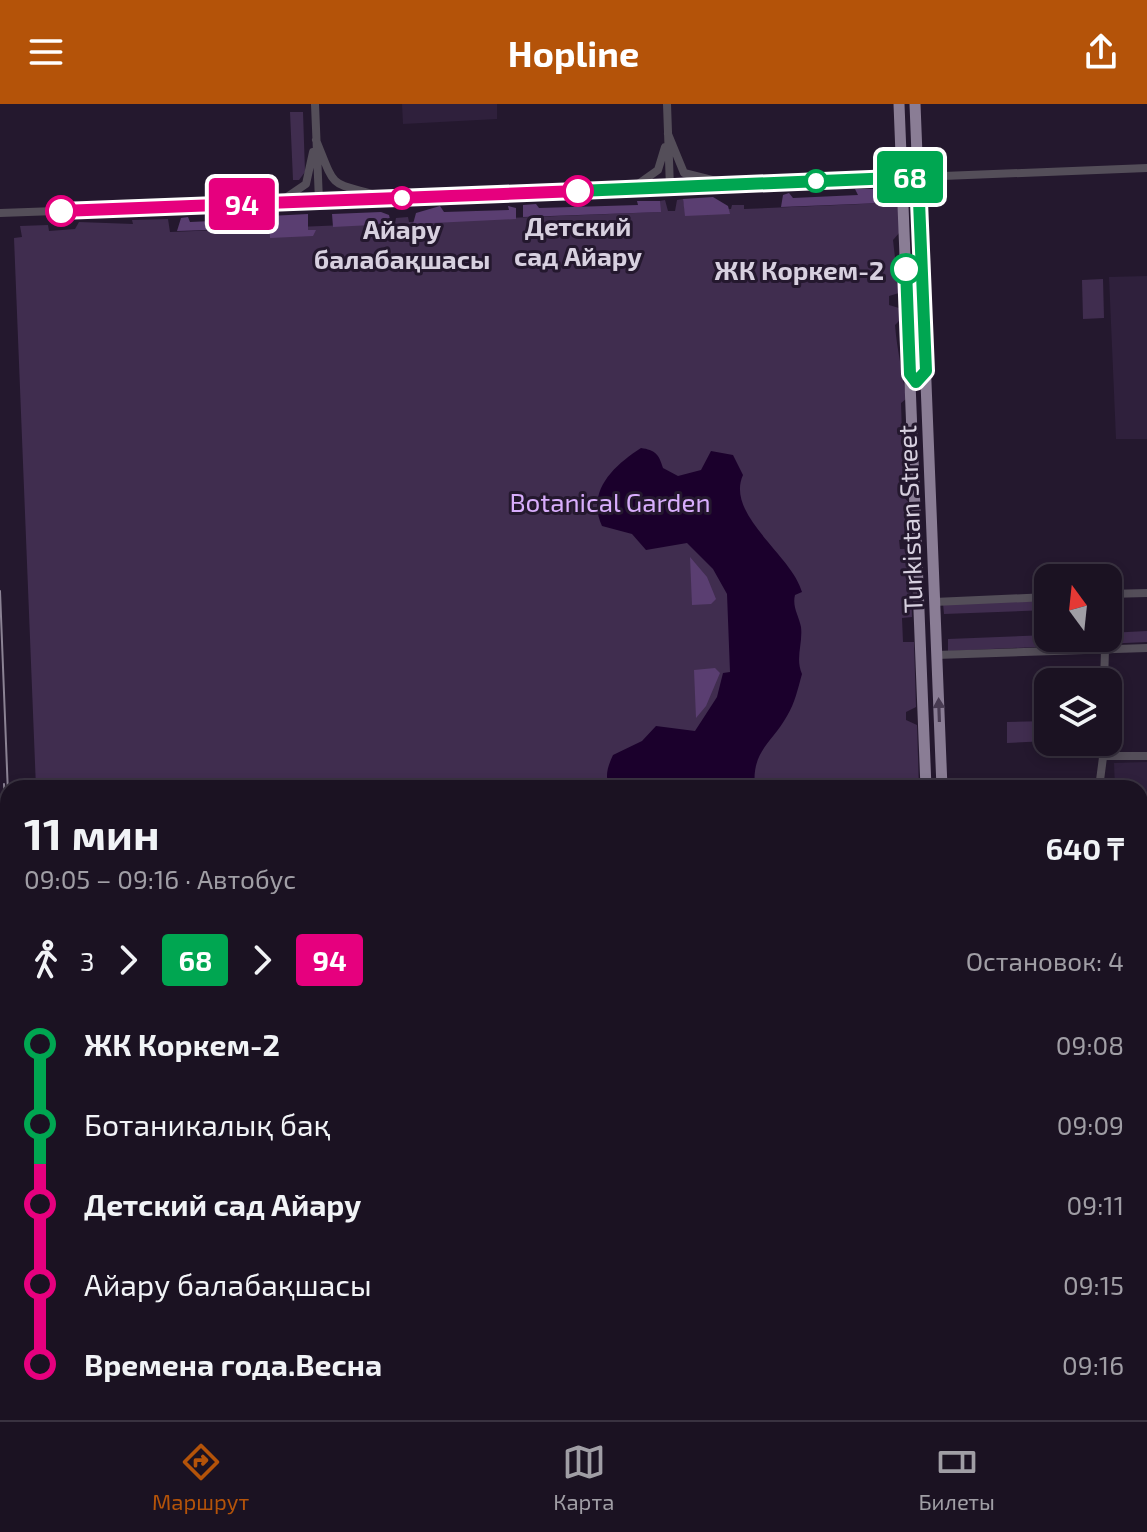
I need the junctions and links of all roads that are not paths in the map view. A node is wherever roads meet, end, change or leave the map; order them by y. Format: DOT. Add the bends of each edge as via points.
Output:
graph roads {
  1 [pos="315,104"];
  2 [pos="667,104"];
  3 [pos="899,104"];
  4 [pos="915,104"];
  5 [pos="668,134"];
  6 [pos="316,140"];
  7 [pos="1147,168"];
  8 [pos="918,177"];
  9 [pos="902,178"];
  10 [pos="729,185"];
  11 [pos="631,188"];
  12 [pos="670,188"];
  13 [pos="390,199"];
  14 [pos="319,201"];
  15 [pos="279,202"];
  16 [pos="0,213"];
  17 [pos="926,371"];
  18 [pos="910,374"];
  19 [pos="927,417"];
  20 [pos="912,419"];
  21 [pos="1147,593"];
  22 [pos="1122,594"];
  23 [pos="1034,598"];
  24 [pos="919,604"];
  25 [pos="934,606"];
  26 [pos="1147,648"];
  27 [pos="921,649"];
  28 [pos="1122,649"];
  29 [pos="1037,652"];
  30 [pos="936,655"];
  31 [pos="1105,756"];
  32 [pos="1122,756"];
  33 [pos="1147,756"];
  34 [pos="926,780"];
  35 [pos="942,780"];
  36 [pos="1100,780"];
  37 [pos="0,1273"];
  38 [pos="0,1282"];
  1 -- 6 [label="street"];
  2 -- 5 [label="street"];
  3 -- 9 [label="main road, Turkistan Street"];
  4 -- 8 [label="main road, Turkistan Street"];
  5 -- 10 [label="street" via="684,173"];
  5 -- 11 [label="street" via="658,170"];
  5 -- 12 [label="street"];
  6 -- 13 [label="street" via="340,187"];
  6 -- 14 [label="street"];
  6 -- 15 [label="street" via="306,184"];
  7 -- 8 [label="street"];
  8 -- 9 [label="street"];
  8 -- 17 [label="main road, Turkistan Street"];
  9 -- 10 [label="street"];
  9 -- 18 [label="main road, Turkistan Street"];
  10 -- 12 [label="street"];
  11 -- 12 [label="street"];
  11 -- 13 [label="street"];
  13 -- 14 [label="street"];
  14 -- 15 [label="street"];
  15 -- 16 [label="street"];
  17 -- 18 [label="main road" via="919,381"];
  17 -- 19 [label="main road, Turkistan Street"];
  18 -- 20 [label="main road, Turkistan Street"];
  19 -- 20 [label="main road" via="920,410"];
  19 -- 25 [label="main road, Turkistan Street"];
  20 -- 24 [label="main road, Turkistan Street"];
  21 -- 22 [label="street"];
  23 -- 25 [label="street"];
  24 -- 25 [label="main road" via="924,615"];
  24 -- 27 [label="main road, Turkistan Street"];
  25 -- 30 [label="main road, Turkistan Street"];
  26 -- 28 [label="street"];
  27 -- 30 [label="main road" via="930,642"];
  27 -- 34 [label="main road, Turkistan Street"];
  29 -- 30 [label="street"];
  35 -- 30 [label="main road, Turkistan Street, one-way"];
  31 -- 36 [label="street"];
  32 -- 33 [label="street"];
  37 -- 38 [label="main road"];
}
